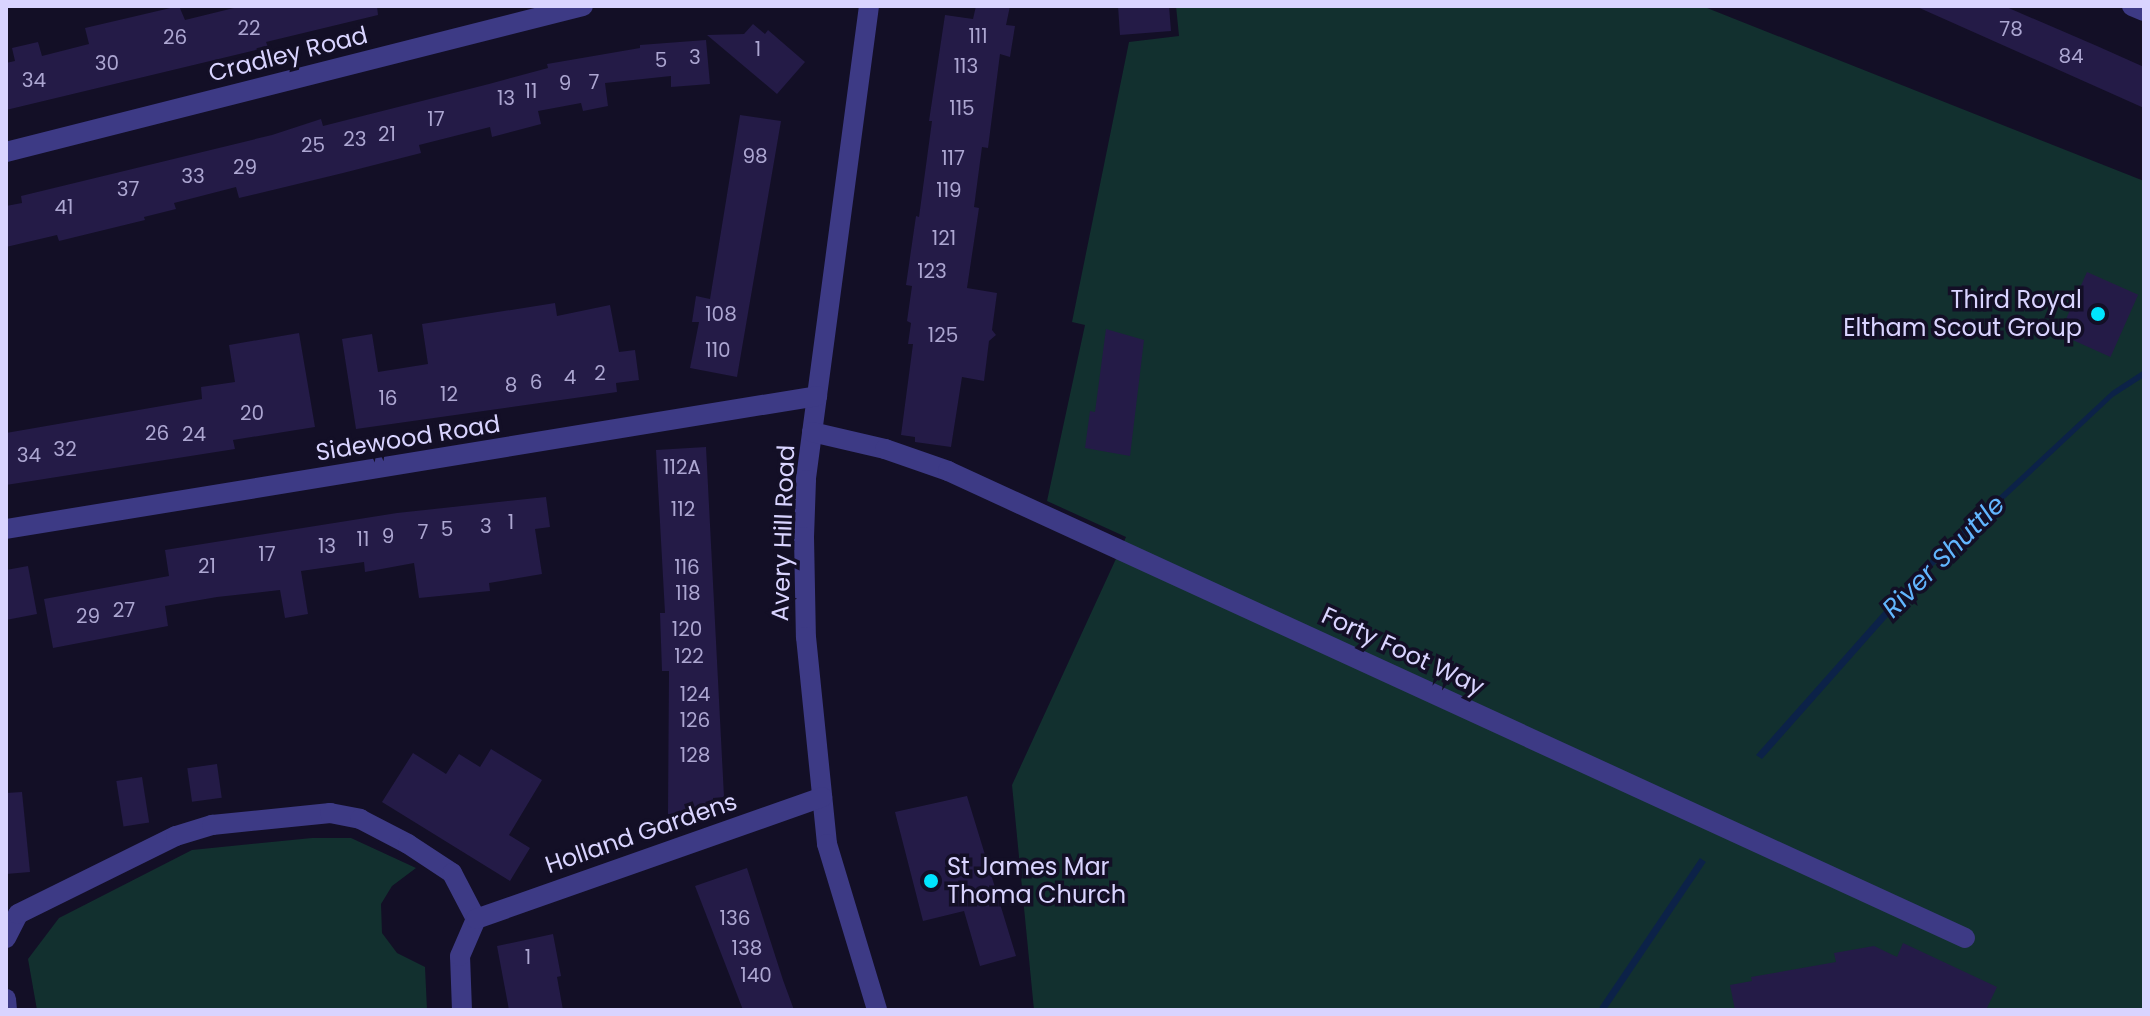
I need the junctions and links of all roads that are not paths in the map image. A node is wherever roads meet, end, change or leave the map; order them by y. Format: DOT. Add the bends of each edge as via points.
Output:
graph roads {
  1 [pos="583,6"];
  2 [pos="869,6"];
  3 [pos="2132,6"];
  4 [pos="2144,11"];
  5 [pos="6,152"];
  6 [pos="817,396"];
  7 [pos="812,432"];
  8 [pos="6,529"];
  9 [pos="822,797"];
  10 [pos="476,919"];
  11 [pos="6,938"];
  12 [pos="1965,938"];
  13 [pos="6,999"];
  14 [pos="7,1010"];
  15 [pos="462,1010"];
  16 [pos="877,1010"];
  1 -- 5 [label="street, Cradley Road"];
  2 -- 6 [label="street, Avery Hill Road"];
  3 -- 4 [label="street"];
  6 -- 7 [label="street, Avery Hill Road"];
  6 -- 8 [label="street, Sidewood Road"];
  7 -- 9 [label="street, Avery Hill Road" via="804,602"];
  7 -- 12 [label="street, Forty Foot Way" via="948,471"];
  9 -- 10 [label="street, Holland Gardens"];
  9 -- 16 [label="street, Avery Hill Road" via="827,844"];
  10 -- 11 [label="street" via="452,873 360,819 330,813 212,825 176,836 18,914"];
  10 -- 15 [label="street" via="460,956"];
  13 -- 14 [label="street"];
}
